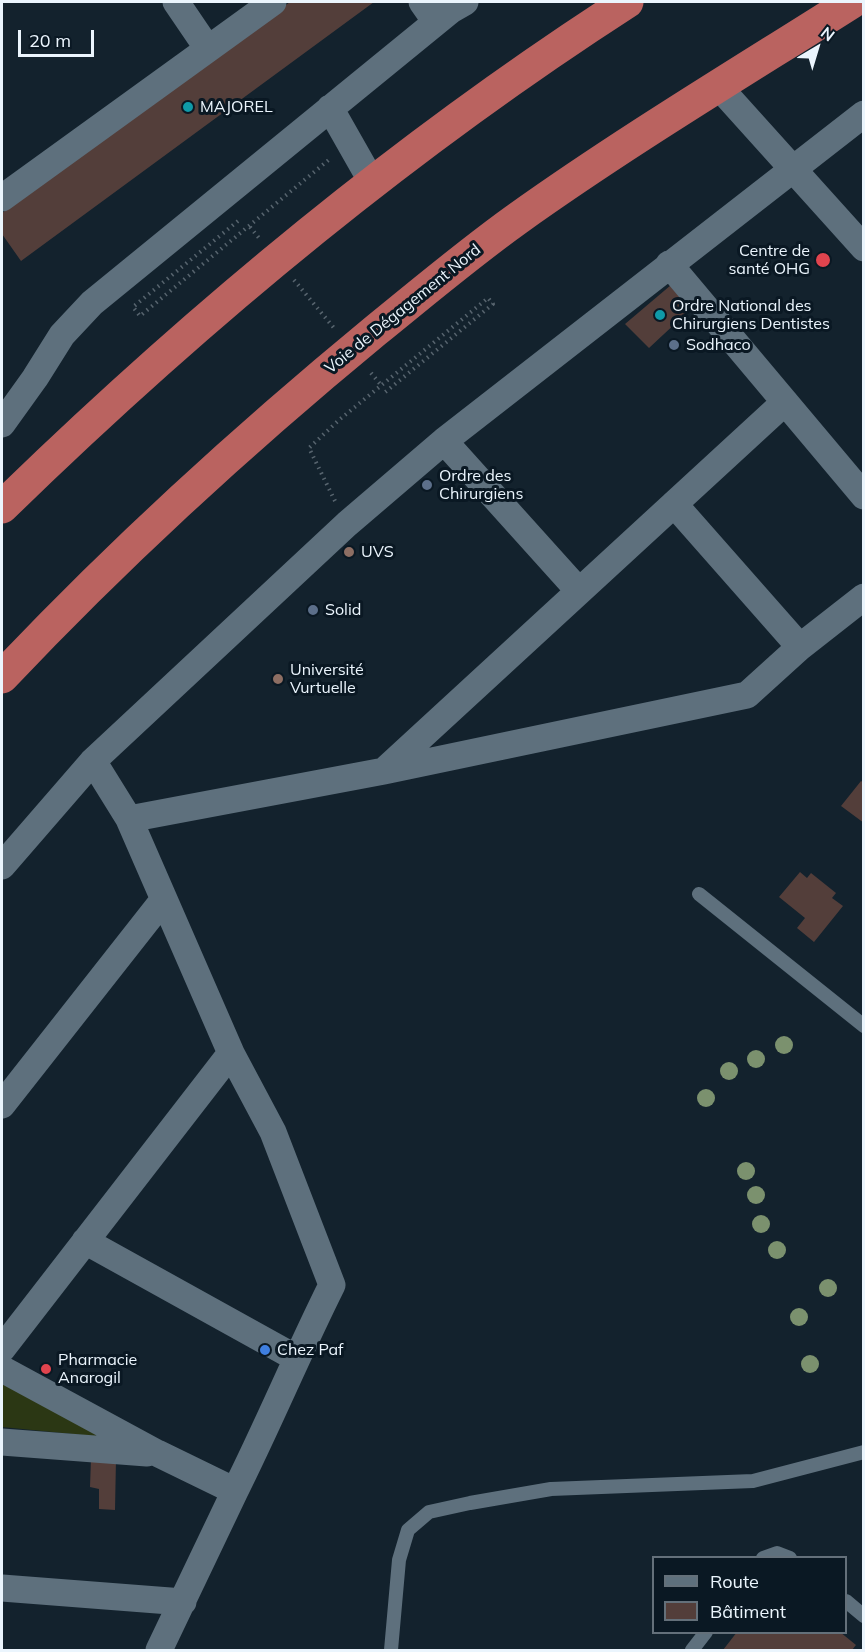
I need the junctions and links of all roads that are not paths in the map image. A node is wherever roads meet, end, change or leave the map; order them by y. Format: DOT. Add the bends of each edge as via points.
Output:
graph roads {
  1 [pos="176,2"];
  2 [pos="273,2"];
  3 [pos="627,2"];
  4 [pos="852,2"];
  5 [pos="444,7"];
  6 [pos="208,48"];
  7 [pos="719,87"];
  8 [pos="330,108"];
  9 [pos="864,114"];
  10 [pos="792,169"];
  11 [pos="372,182"];
  12 [pos="2,198"];
  13 [pos="864,248"];
  14 [pos="669,264"];
  15 [pos="785,402"];
  16 [pos="2,424"];
  17 [pos="444,441"];
  18 [pos="864,496"];
  19 [pos="674,504"];
  20 [pos="2,507"];
  21 [pos="579,591"];
  22 [pos="864,597"];
  23 [pos="800,647"];
  24 [pos="2,677"];
  25 [pos="93,761"];
  26 [pos="384,771"];
  27 [pos="129,819"];
  28 [pos="2,866"];
  29 [pos="699,894"];
  30 [pos="164,899"];
  31 [pos="864,1026"];
  32 [pos="231,1053"];
  33 [pos="2,1105"];
  34 [pos="85,1241"];
  35 [pos="2,1349"];
  36 [pos="296,1358"];
  37 [pos="2,1369"];
  38 [pos="2,1442"];
  39 [pos="864,1452"];
  40 [pos="158,1453"];
  41 [pos="235,1491"];
  42 [pos="766,1556"];
  43 [pos="787,1556"];
  44 [pos="2,1588"];
  45 [pos="183,1602"];
  46 [pos="847,1602"];
  47 [pos="864,1616"];
  48 [pos="704,1634"];
  49 [pos="159,1650"];
  50 [pos="391,1650"];
  51 [pos="692,1650"];
  1 -- 6 [label="street"];
  2 -- 6 [label="street"];
  3 -- 11 [label="highway"];
  4 -- 7 [label="highway, Voie de Dégagement Nord"];
  5 -- 8 [label="street"];
  6 -- 12 [label="street"];
  7 -- 10 [label="street"];
  7 -- 24 [label="highway, Voie de Dégagement Nord" via="516,220 314,381 68,607"];
  8 -- 11 [label="street"];
  8 -- 16 [label="street" via="92,303 62,335"];
  9 -- 10 [label="street"];
  10 -- 13 [label="street"];
  10 -- 14 [label="street"];
  11 -- 20 [label="highway" via="164,354"];
  14 -- 15 [label="street"];
  14 -- 17 [label="street"];
  15 -- 18 [label="street"];
  15 -- 19 [label="street"];
  17 -- 21 [label="street"];
  17 -- 25 [label="street" via="346,524"];
  19 -- 21 [label="street"];
  19 -- 23 [label="street"];
  21 -- 26 [label="street"];
  22 -- 23 [label="street"];
  23 -- 26 [label="street" via="747,695"];
  25 -- 27 [label="street"];
  25 -- 28 [label="street"];
  26 -- 27 [label="street"];
  27 -- 30 [label="street"];
  29 -- 31 [label="lane"];
  30 -- 32 [label="street"];
  30 -- 33 [label="street"];
  32 -- 34 [label="street"];
  32 -- 36 [label="street" via="273,1132 332,1285"];
  34 -- 35 [label="street"];
  34 -- 36 [label="street"];
  36 -- 41 [label="street"];
  37 -- 40 [label="street"];
  38 -- 40 [label="street"];
  39 -- 50 [label="lane" via="753,1481 551,1489 429,1512 408,1530 399,1560"];
  40 -- 41 [label="street"];
  41 -- 45 [label="street"];
  42 -- 43 [label="lane"];
  44 -- 45 [label="street"];
  45 -- 49 [label="street"];
  46 -- 47 [label="lane"];
  48 -- 51 [label="lane"];
}
